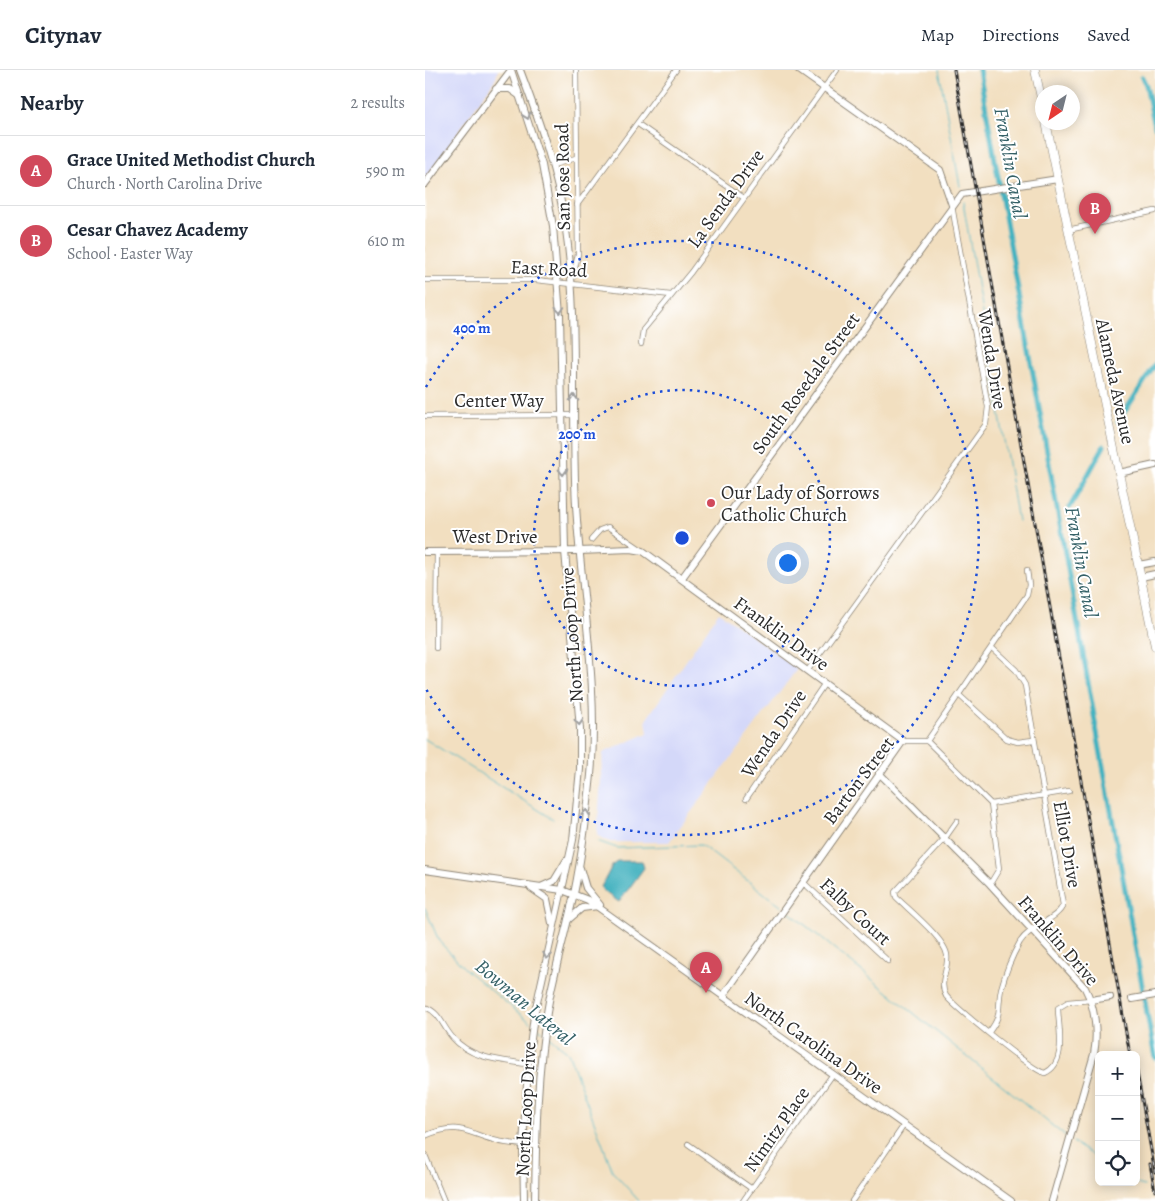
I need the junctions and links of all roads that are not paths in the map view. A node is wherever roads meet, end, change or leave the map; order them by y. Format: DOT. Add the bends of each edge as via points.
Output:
graph roads {
  1 [pos="511,70"];
  2 [pos="520,70"];
  3 [pos="576,70"];
  4 [pos="676,70"];
  5 [pos="799,70"];
  6 [pos="837,70"];
  7 [pos="1035,70"];
  8 [pos="1038,85"];
  9 [pos="824,88"];
  10 [pos="496,90"];
  11 [pos="520,96"];
  12 [pos="638,124"];
  13 [pos="1048,130"];
  14 [pos="576,158"];
  15 [pos="553,165"];
  16 [pos="1059,179"];
  17 [pos="425,184"];
  18 [pos="744,198"];
  19 [pos="577,205"];
  20 [pos="952,205"];
  21 [pos="1155,211"];
  22 [pos="1068,230"];
  23 [pos="425,280"];
  24 [pos="557,281"];
  25 [pos="571,283"];
  26 [pos="671,295"];
  27 [pos="641,344"];
  28 [pos="562,415"];
  29 [pos="574,415"];
  30 [pos="425,416"];
  31 [pos="1155,465"];
  32 [pos="1119,473"];
  33 [pos="591,540"];
  34 [pos="579,551"];
  35 [pos="643,551"];
  36 [pos="425,552"];
  37 [pos="437,552"];
  38 [pos="565,552"];
  39 [pos="1155,562"];
  40 [pos="1138,565"];
  41 [pos="1027,570"];
  42 [pos="1155,574"];
  43 [pos="1141,577"];
  44 [pos="681,578"];
  45 [pos="1155,646"];
  46 [pos="436,648"];
  47 [pos="992,648"];
  48 [pos="807,670"];
  49 [pos="825,683"];
  50 [pos="959,695"];
  51 [pos="1033,740"];
  52 [pos="903,741"];
  53 [pos="927,741"];
  54 [pos="579,769"];
  55 [pos="591,770"];
  56 [pos="879,773"];
  57 [pos="1069,791"];
  58 [pos="1044,796"];
  59 [pos="746,799"];
  60 [pos="991,804"];
  61 [pos="957,821"];
  62 [pos="945,838"];
  63 [pos="570,854"];
  64 [pos="580,862"];
  65 [pos="425,870"];
  66 [pos="804,883"];
  67 [pos="990,884"];
  68 [pos="527,886"];
  69 [pos="539,887"];
  70 [pos="562,890"];
  71 [pos="574,894"];
  72 [pos="601,908"];
  73 [pos="567,921"];
  74 [pos="553,929"];
  75 [pos="1031,930"];
  76 [pos="888,961"];
  77 [pos="723,996"];
  78 [pos="1152,996"];
  79 [pos="1110,997"];
  80 [pos="1135,998"];
  81 [pos="1091,1000"];
  82 [pos="425,1007"];
  83 [pos="989,1032"];
  84 [pos="527,1064"];
  85 [pos="833,1074"];
  86 [pos="904,1125"];
  87 [pos="425,1136"];
  88 [pos="688,1144"];
  89 [pos="523,1145"];
  90 [pos="536,1146"];
  91 [pos="425,1155"];
  92 [pos="752,1189"];
  93 [pos="444,1201"];
  94 [pos="525,1201"];
  95 [pos="535,1201"];
  96 [pos="743,1201"];
  97 [pos="852,1201"];
  98 [pos="1011,1201"];
  99 [pos="1052,1201"];
  1 -- 10 [label="main road"];
  1 -- 11 [label="main road, North Loop Drive"];
  2 -- 15 [label="main road, North Loop Drive"];
  3 -- 14 [label="street, San Jose Road"];
  4 -- 12 [label="street"];
  5 -- 9 [label="main road, Wenda Drive"];
  6 -- 9 [label="street, La Senda Drive"];
  7 -- 8 [label="main road"];
  9 -- 18 [label="street, La Senda Drive"];
  9 -- 20 [label="main road, Wenda Drive" via="940,170"];
  10 -- 11 [label="main road" via="511,89"];
  10 -- 17 [label="main road"];
  11 -- 24 [label="main road, North Loop Drive, one-way" via="541,165 553,226"];
  12 -- 18 [label="street"];
  12 -- 19 [label="street"];
  13 -- 16 [label="main road, Alameda Avenue"];
  14 -- 15 [label="street"];
  14 -- 19 [label="street, San Jose Road"];
  15 -- 25 [label="main road, North Loop Drive" via="566,232"];
  16 -- 20 [label="main road" via="962,194"];
  16 -- 22 [label="main road, Alameda Avenue"];
  18 -- 26 [label="street, La Senda Drive"];
  19 -- 25 [label="street, San Jose Road" via="578,254"];
  20 -- 44 [label="main road, South Rosedale Street"];
  20 -- 48 [label="street, Wenda Drive" via="988,407 986,424"];
  21 -- 22 [label="street"];
  22 -- 32 [label="main road, Alameda Avenue"];
  23 -- 24 [label="street, East Road"];
  24 -- 25 [label="street, East Road"];
  24 -- 28 [label="main road, North Loop Drive, one-way"];
  25 -- 26 [label="street, East Road"];
  29 -- 25 [label="main road, North Loop Drive, one-way"];
  26 -- 27 [label="street, La Senda Drive" via="642,332"];
  28 -- 29 [label="street, Center Way"];
  28 -- 30 [label="street, Center Way"];
  28 -- 38 [label="main road, North Loop Drive, one-way"];
  29 -- 34 [label="main road, North Loop Drive"];
  31 -- 32 [label="main road"];
  32 -- 40 [label="main road, Alameda Avenue"];
  33 -- 35 [label="street, Franklin Drive" via="608,527"];
  34 -- 35 [label="main road" via="631,548"];
  34 -- 38 [label="main road"];
  34 -- 55 [label="main road, North Loop Drive" via="589,659"];
  35 -- 44 [label="main road, Franklin Drive"];
  36 -- 37 [label="main road, West Drive"];
  37 -- 38 [label="main road, West Drive"];
  37 -- 46 [label="street"];
  38 -- 54 [label="main road, North Loop Drive, one-way" via="580,729"];
  39 -- 40 [label="main road"];
  40 -- 43 [label="main road, Alameda Avenue"];
  41 -- 47 [label="street" via="1027,595"];
  42 -- 43 [label="main road"];
  43 -- 45 [label="main road, Alameda Avenue"];
  44 -- 48 [label="main road, Franklin Drive"];
  47 -- 50 [label="street"];
  47 -- 51 [label="street, Elliot Drive" via="1024,681"];
  48 -- 49 [label="main road, Franklin Drive"];
  49 -- 52 [label="main road, Franklin Drive"];
  49 -- 59 [label="street, Wenda Drive"];
  50 -- 51 [label="street" via="1007,739 1018,742"];
  50 -- 53 [label="street"];
  51 -- 58 [label="street, Elliot Drive"];
  52 -- 53 [label="street, Barton Street"];
  52 -- 56 [label="main road, Barton Street"];
  53 -- 60 [label="street"];
  54 -- 55 [label="main road"];
  54 -- 63 [label="main road, North Loop Drive"];
  64 -- 55 [label="main road, North Loop Drive, one-way"];
  56 -- 62 [label="main road, Franklin Drive"];
  56 -- 66 [label="main road, Barton Street"];
  57 -- 58 [label="street"];
  58 -- 60 [label="street"];
  58 -- 75 [label="street, Elliot Drive" via="1063,905 1058,913"];
  60 -- 67 [label="street" via="999,869"];
  61 -- 62 [label="street"];
  62 -- 67 [label="main road, Franklin Drive"];
  62 -- 83 [label="street" via="895,895 945,948 947,962 942,985 946,996"];
  63 -- 69 [label="main road" via="554,881"];
  63 -- 70 [label="main road, North Loop Drive"];
  64 -- 71 [label="main road, North Loop Drive"];
  64 -- 72 [label="main road" via="586,888"];
  65 -- 68 [label="main road, North Carolina Drive"];
  66 -- 76 [label="street, Falby Court"];
  66 -- 77 [label="main road, Barton Street"];
  67 -- 75 [label="main road, Franklin Drive"];
  68 -- 69 [label="main road, North Carolina Drive"];
  68 -- 74 [label="main road" via="547,899"];
  69 -- 70 [label="main road, North Carolina Drive"];
  70 -- 71 [label="main road, North Carolina Drive"];
  70 -- 74 [label="main road, North Loop Drive"];
  71 -- 72 [label="main road, North Carolina Drive"];
  71 -- 73 [label="main road, North Loop Drive"];
  72 -- 73 [label="main road" via="582,908"];
  72 -- 77 [label="main road, North Carolina Drive"];
  73 -- 90 [label="main road, North Loop Drive" via="546,1022"];
  74 -- 84 [label="main road, North Loop Drive, one-way"];
  75 -- 81 [label="main road, Franklin Drive" via="1085,988"];
  75 -- 83 [label="street, Elliot Drive" via="1017,948 1001,989 999,1017"];
  77 -- 85 [label="main road, North Carolina Drive"];
  78 -- 80 [label="main road"];
  79 -- 81 [label="main road"];
  81 -- 83 [label="street" via="1068,1002 1058,1008 1061,1040 1053,1067 1045,1074"];
  81 -- 99 [label="main road, Franklin Drive" via="1095,1054"];
  82 -- 84 [label="street" via="436,1013 453,1038 468,1050 488,1058"];
  84 -- 89 [label="main road, North Loop Drive"];
  85 -- 86 [label="main road, North Carolina Drive"];
  85 -- 92 [label="street, Nimitz Place"];
  86 -- 97 [label="street"];
  86 -- 98 [label="main road, North Carolina Drive"];
  87 -- 89 [label="street" via="439,1130 459,1129 498,1142"];
  88 -- 92 [label="street"];
  89 -- 90 [label="street"];
  89 -- 94 [label="main road, North Loop Drive"];
  90 -- 95 [label="main road, North Loop Drive"];
  91 -- 93 [label="street"];
  92 -- 96 [label="street, Nimitz Place"];
}
